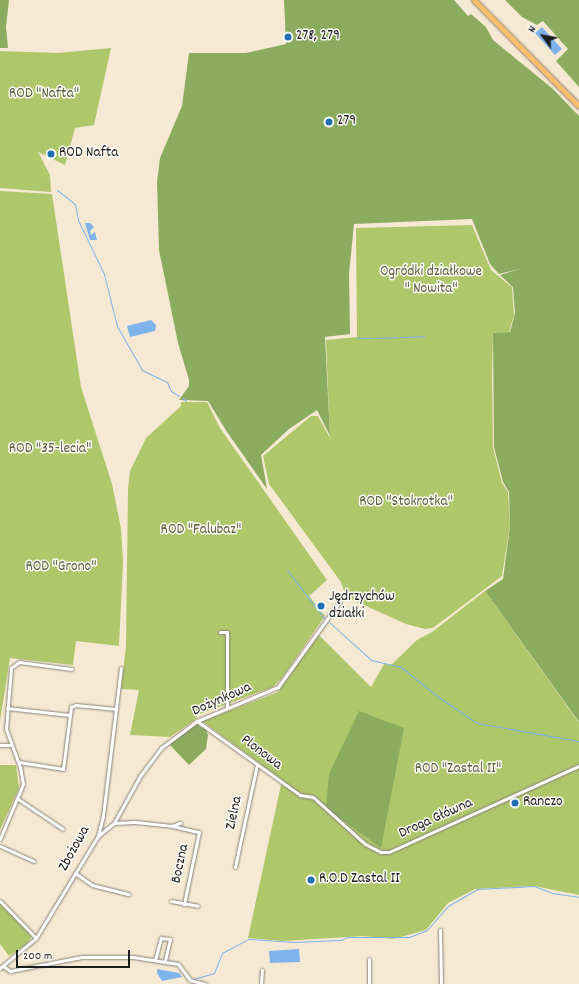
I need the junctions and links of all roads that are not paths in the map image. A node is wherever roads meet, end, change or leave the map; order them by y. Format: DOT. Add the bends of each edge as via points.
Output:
graph roads {
  1 [pos="474,0"];
  2 [pos="579,106"];
  3 [pos="340,601"];
  4 [pos="220,632"];
  5 [pos="121,668"];
  6 [pos="72,669"];
  7 [pos="6,708"];
  8 [pos="227,708"];
  9 [pos="116,709"];
  10 [pos="70,715"];
  11 [pos="197,721"];
  12 [pos="0,745"];
  13 [pos="11,745"];
  14 [pos="19,762"];
  15 [pos="256,764"];
  16 [pos="579,766"];
  17 [pos="313,797"];
  18 [pos="18,799"];
  19 [pos="114,823"];
  20 [pos="180,823"];
  21 [pos="172,826"];
  22 [pos="63,829"];
  23 [pos="98,836"];
  24 [pos="0,839"];
  25 [pos="0,846"];
  26 [pos="34,860"];
  27 [pos="235,867"];
  28 [pos="75,873"];
  29 [pos="129,894"];
  30 [pos="0,901"];
  31 [pos="170,901"];
  32 [pos="184,904"];
  33 [pos="198,906"];
  34 [pos="440,930"];
  35 [pos="36,938"];
  36 [pos="369,959"];
  37 [pos="155,960"];
  38 [pos="165,961"];
  39 [pos="2,967"];
  40 [pos="262,970"];
  41 [pos="205,984"];
  42 [pos="262,984"];
  43 [pos="369,984"];
  44 [pos="441,984"];
  1 -- 2 [label="main road"];
  3 -- 8 [label="street, Dożynkowa" via="278,687"];
  4 -- 8 [label="street" via="227,632"];
  5 -- 9 [label="street, Zbożowa"];
  6 -- 7 [label="street" via="19,662 11,668"];
  7 -- 10 [label="street"];
  7 -- 13 [label="street" via="6,729"];
  8 -- 11 [label="street, Dożynkowa"];
  9 -- 10 [label="street" via="76,705 72,707"];
  9 -- 23 [label="street, Zbożowa" via="103,816"];
  10 -- 14 [label="street" via="63,769"];
  11 -- 15 [label="street, Plonowa"];
  11 -- 19 [label="street, Dożynkowa" via="156,753"];
  12 -- 13 [label="street"];
  13 -- 14 [label="street"];
  14 -- 18 [label="street" via="23,784"];
  15 -- 17 [label="street, Plonowa" via="300,795"];
  15 -- 27 [label="street, Zielna"];
  16 -- 17 [label="street, Droga Główna" via="389,852 373,850"];
  18 -- 22 [label="street"];
  18 -- 24 [label="street"];
  19 -- 21 [label="street, Boczna" via="135,822"];
  19 -- 23 [label="street, Dożynkowa"];
  20 -- 21 [label="street, Boczna"];
  21 -- 32 [label="street, Boczna" via="198,832"];
  23 -- 28 [label="street, Zbożowa"];
  25 -- 26 [label="street"];
  28 -- 29 [label="street" via="92,885"];
  28 -- 35 [label="street, Zbożowa"];
  30 -- 35 [label="street"];
  31 -- 32 [label="street, Boczna"];
  32 -- 33 [label="street, Boczna"];
  34 -- 44 [label="street"];
  35 -- 39 [label="street, Zbożowa"];
  36 -- 43 [label="street"];
  37 -- 38 [label="street"];
  37 -- 38 [label="street" via="161,938 170,939"];
  37 -- 39 [label="street" via="82,957 10,971"];
  38 -- 41 [label="street" via="178,964 190,980"];
  40 -- 42 [label="street"];
}
